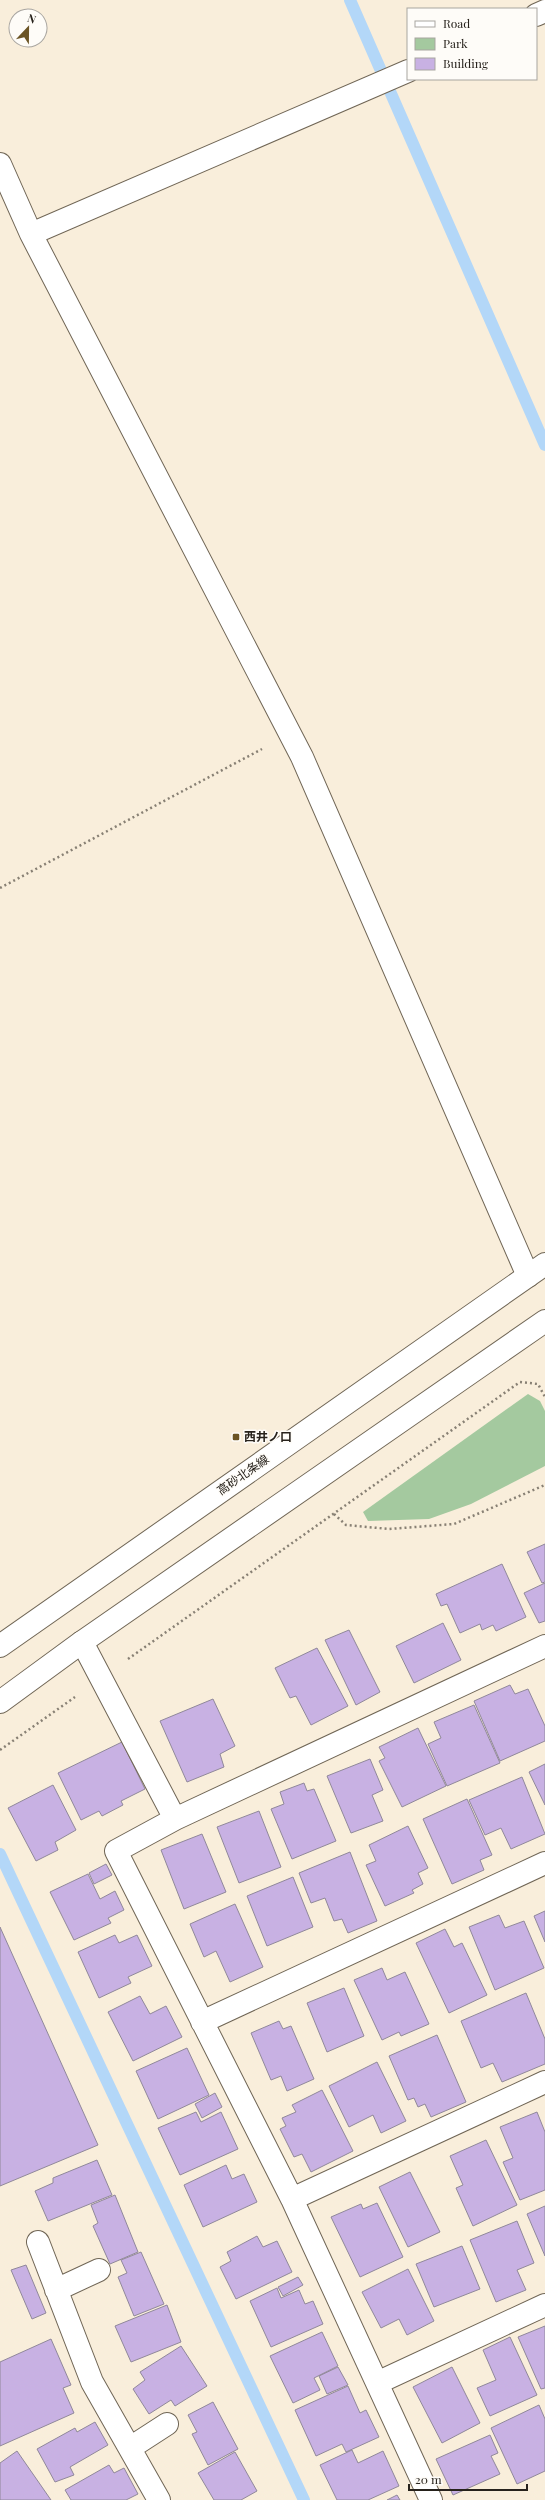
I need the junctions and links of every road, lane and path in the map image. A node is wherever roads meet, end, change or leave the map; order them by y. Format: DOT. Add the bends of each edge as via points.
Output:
graph roads {
  1 [pos="403,74"];
  2 [pos="0,164"];
  3 [pos="31,234"];
  4 [pos="290,734"];
  5 [pos="0,888"];
  6 [pos="536,1270"];
  7 [pos="544,1323"];
  8 [pos="545,1397"];
  9 [pos="545,1485"];
  10 [pos="334,1514"];
  11 [pos="82,1642"];
  12 [pos="0,1646"];
  13 [pos="545,1646"];
  14 [pos="100,1679"];
  15 [pos="0,1702"];
  16 [pos="0,1750"];
  17 [pos="175,1819"];
  18 [pos="545,1863"];
  19 [pos="202,2022"];
  20 [pos="545,2082"];
  21 [pos="292,2199"];
  22 [pos="38,2242"];
  23 [pos="99,2270"];
  24 [pos="56,2290"];
  25 [pos="545,2305"];
  26 [pos="377,2384"];
  27 [pos="167,2424"];
  28 [pos="130,2448"];
  29 [pos="159,2500"];
  30 [pos="431,2500"];
  1 -- 3 [label="street"];
  2 -- 3 [label="street"];
  3 -- 4 [label="street"];
  4 -- 5 [label="path"];
  4 -- 6 [label="street"];
  6 -- 12 [label="street, 高砂北条線"];
  7 -- 11 [label="street"];
  8 -- 10 [label="path" via="538,1384 520,1382"];
  9 -- 10 [label="path" via="454,1524 389,1529 346,1525"];
  10 -- 14 [label="path"];
  11 -- 14 [label="street"];
  11 -- 15 [label="street"];
  13 -- 17 [label="street"];
  14 -- 16 [label="path"];
  14 -- 17 [label="street"];
  17 -- 19 [label="street" via="116,1851"];
  18 -- 19 [label="street"];
  19 -- 21 [label="street"];
  20 -- 21 [label="street"];
  21 -- 26 [label="street"];
  22 -- 24 [label="street"];
  23 -- 24 [label="street"];
  24 -- 28 [label="street" via="92,2382"];
  25 -- 26 [label="street"];
  26 -- 30 [label="street"];
  27 -- 28 [label="street"];
  28 -- 29 [label="street"];
}
